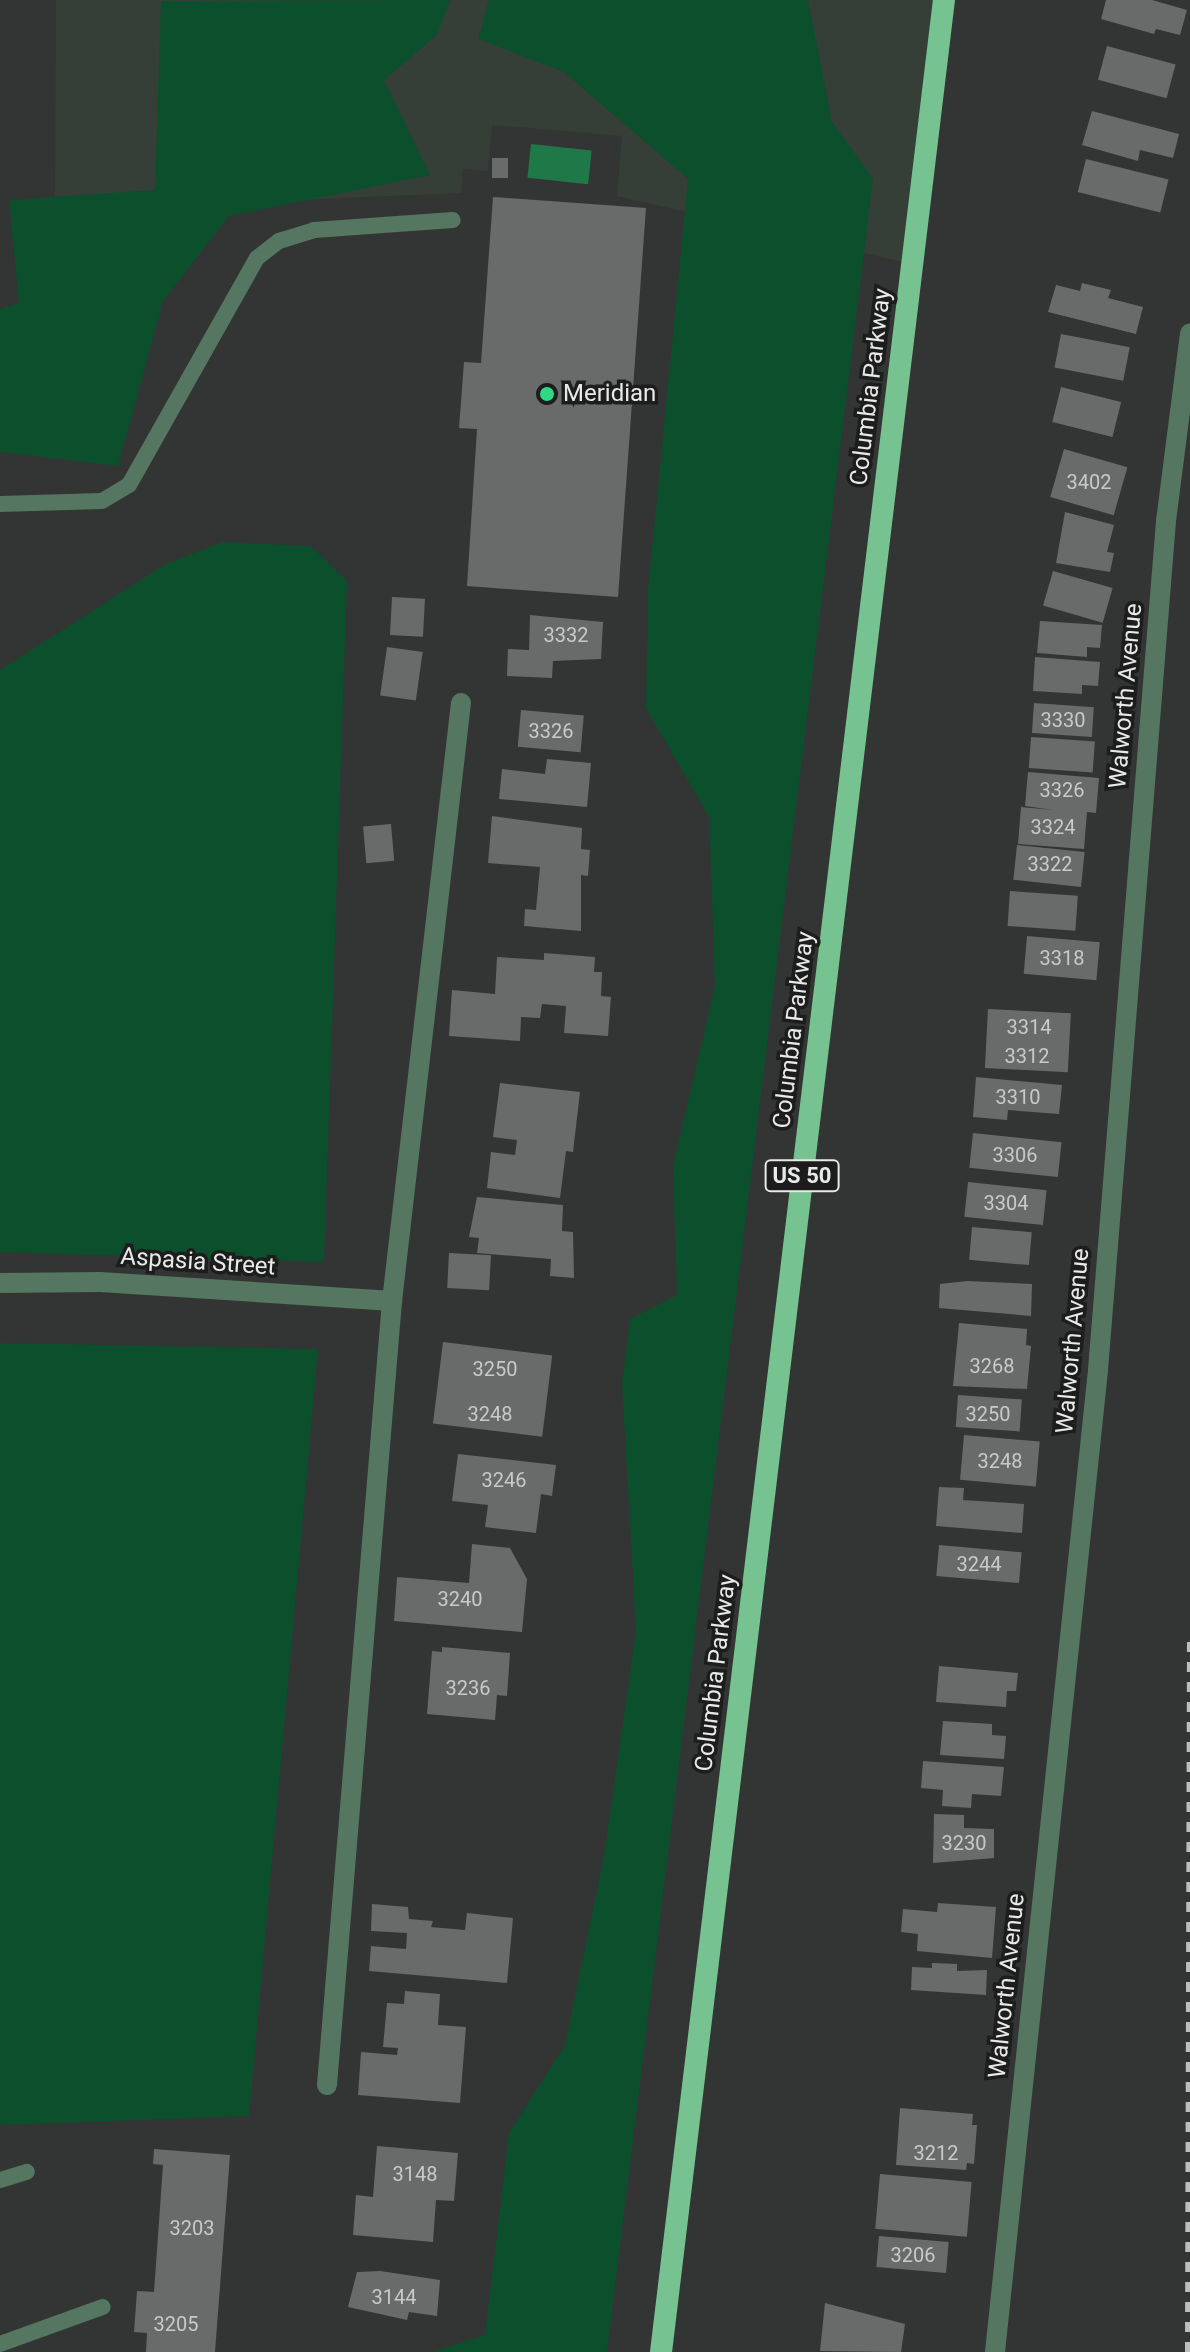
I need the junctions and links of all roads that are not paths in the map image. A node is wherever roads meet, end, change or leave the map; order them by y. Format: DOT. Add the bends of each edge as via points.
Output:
graph roads {
  1 [pos="944,0"];
  2 [pos="453,220"];
  3 [pos="1190,334"];
  4 [pos="0,504"];
  5 [pos="461,703"];
  6 [pos="0,1283"];
  7 [pos="392,1301"];
  8 [pos="327,2085"];
  9 [pos="27,2172"];
  10 [pos="0,2180"];
  11 [pos="103,2307"];
  12 [pos="0,2344"];
  13 [pos="661,2352"];
  14 [pos="995,2352"];
  1 -- 13 [label="highway, Columbia Parkway / US 50"];
  2 -- 4 [label="lane" via="314,230 279,241 257,258 129,485 102,501"];
  3 -- 14 [label="street, Walworth Avenue" via="1166,521 1098,1370"];
  5 -- 7 [label="street"];
  6 -- 7 [label="street, Aspasia Street" via="100,1282"];
  7 -- 8 [label="street"];
  9 -- 10 [label="lane"];
  11 -- 12 [label="lane"];
}
